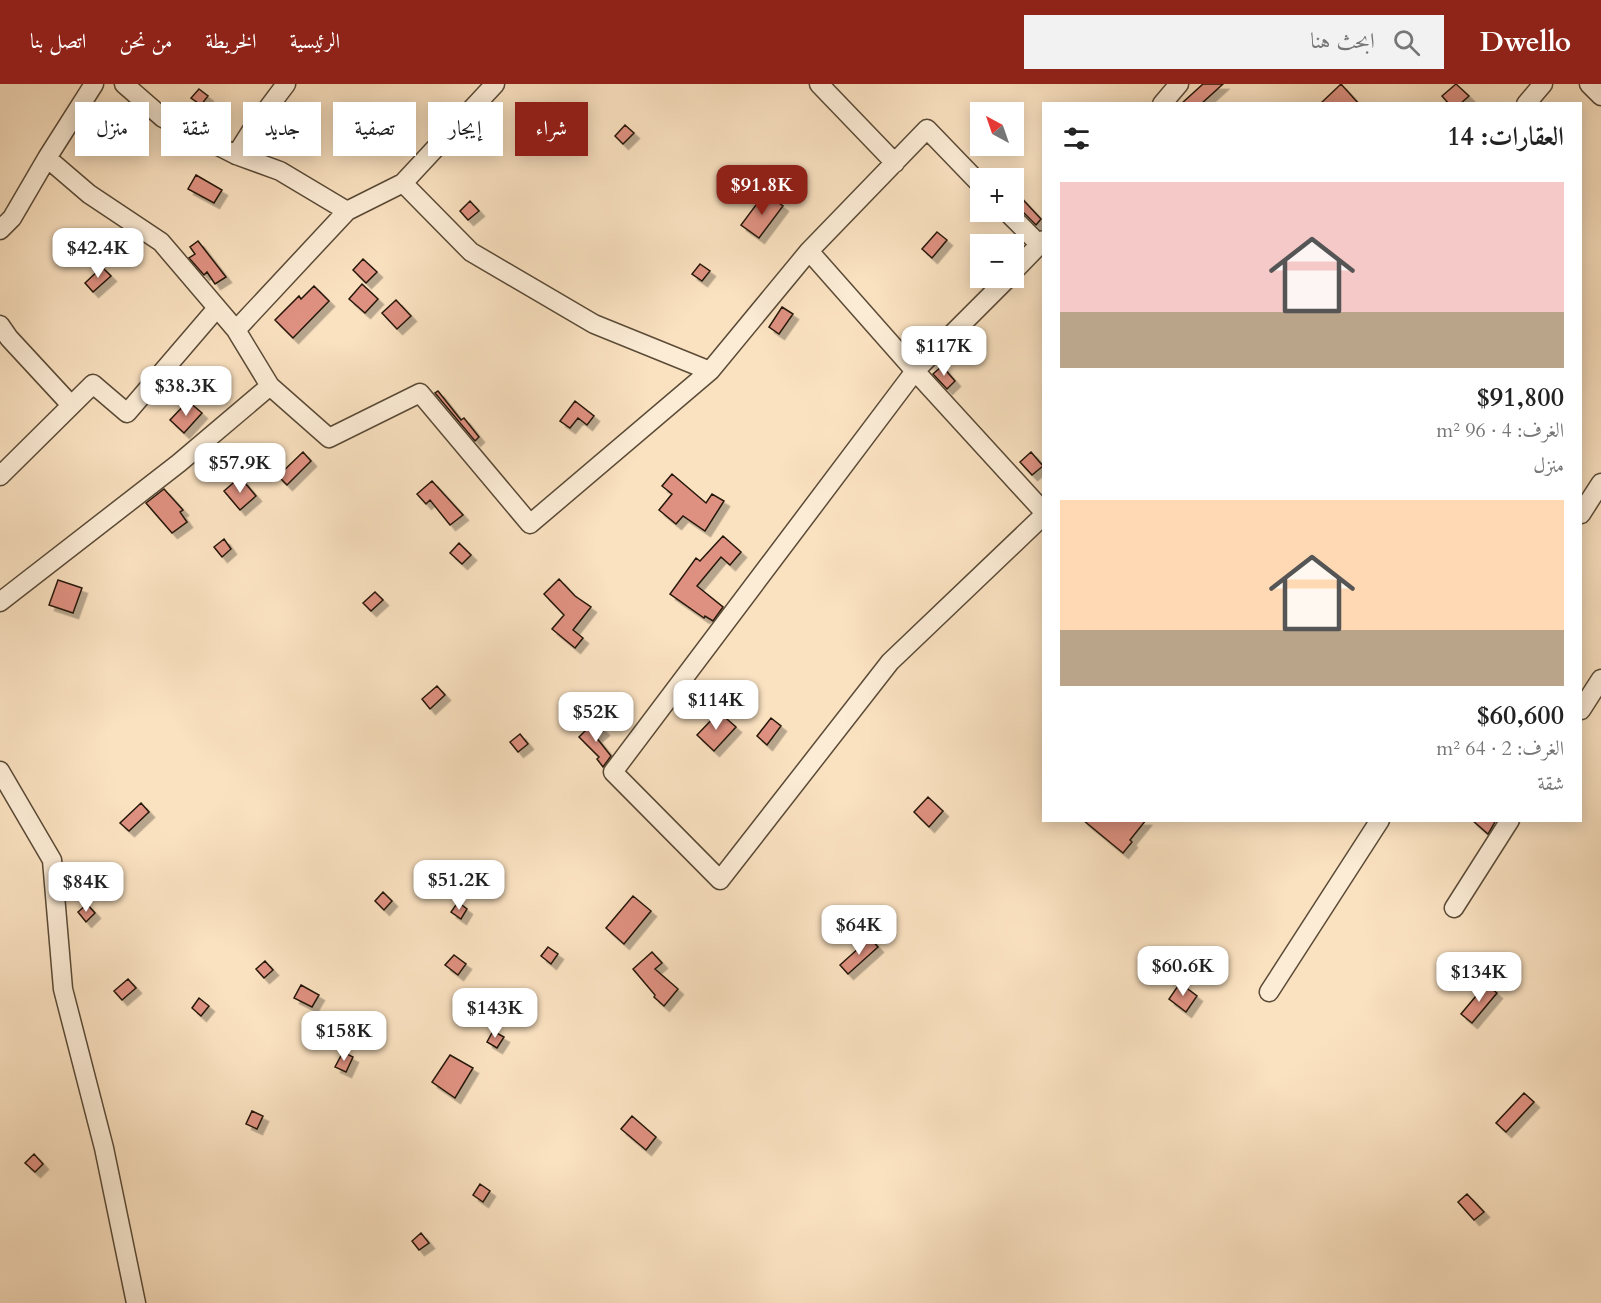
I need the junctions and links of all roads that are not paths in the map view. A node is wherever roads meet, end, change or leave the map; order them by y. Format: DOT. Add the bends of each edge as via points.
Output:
graph roads {
  1 [pos="94,84"];
  2 [pos="124,84"];
  3 [pos="286,84"];
  4 [pos="495,84"];
  5 [pos="819,84"];
  6 [pos="1179,84"];
  7 [pos="1543,84"];
  8 [pos="1589,84"];
  9 [pos="1601,96"];
  10 [pos="1164,102"];
  11 [pos="1528,102"];
  12 [pos="236,155"];
  13 [pos="46,158"];
  14 [pos="895,163"];
  15 [pos="970,174"];
  16 [pos="403,183"];
  17 [pos="347,211"];
  18 [pos="1018,222"];
  19 [pos="0,230"];
  20 [pos="1042,243"];
  21 [pos="809,251"];
  22 [pos="1024,261"];
  23 [pos="998,288"];
  24 [pos="217,308"];
  25 [pos="0,325"];
  26 [pos="236,330"];
  27 [pos="710,371"];
  28 [pos="915,371"];
  29 [pos="270,386"];
  30 [pos="71,405"];
  31 [pos="0,476"];
  32 [pos="1601,483"];
  33 [pos="1042,512"];
  34 [pos="1582,512"];
  35 [pos="1042,516"];
  36 [pos="0,602"];
  37 [pos="1601,679"];
  38 [pos="1582,708"];
  39 [pos="0,771"];
  40 [pos="1379,822"];
  41 [pos="1509,822"];
  42 [pos="1454,908"];
  43 [pos="1269,992"];
  44 [pos="136,1303"];
  1 -- 13 [label="street"];
  2 -- 12 [label="street" via="163,118"];
  3 -- 12 [label="street"];
  4 -- 16 [label="street"];
  5 -- 14 [label="street"];
  6 -- 10 [label="street"];
  7 -- 11 [label="street"];
  8 -- 9 [label="street"];
  12 -- 17 [label="street" via="280,171"];
  13 -- 19 [label="street" via="12,218"];
  13 -- 24 [label="street" via="89,194 161,242"];
  14 -- 15 [label="street" via="927,129"];
  14 -- 21 [label="street"];
  16 -- 17 [label="street"];
  16 -- 27 [label="street" via="471,252 594,324"];
  17 -- 26 [label="street"];
  18 -- 20 [label="street"];
  20 -- 22 [label="street"];
  21 -- 27 [label="street"];
  21 -- 28 [label="street"];
  23 -- 28 [label="street"];
  24 -- 26 [label="street"];
  24 -- 30 [label="street" via="127,413 93,384"];
  25 -- 30 [label="street"];
  26 -- 29 [label="street"];
  27 -- 29 [label="street" via="530,524 420,393 329,438"];
  28 -- 33 [label="street"];
  28 -- 35 [label="street" via="613,772 720,880 890,662"];
  29 -- 36 [label="street" via="179,463"];
  30 -- 31 [label="street"];
  32 -- 34 [label="street"];
  37 -- 38 [label="street"];
  39 -- 44 [label="street" via="52,860 63,989 104,1148"];
  40 -- 43 [label="street"];
  41 -- 42 [label="street"];
}
